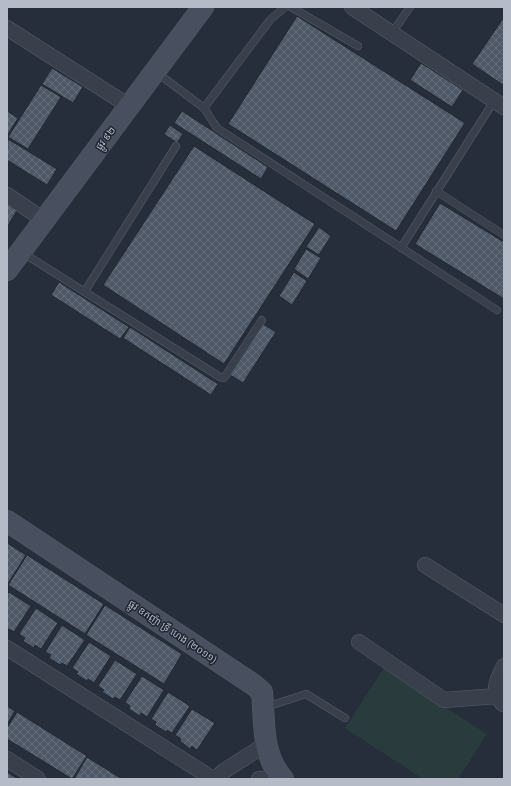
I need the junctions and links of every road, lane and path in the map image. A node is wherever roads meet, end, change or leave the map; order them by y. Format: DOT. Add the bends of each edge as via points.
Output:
graph roads {
  1 [pos="203,7"];
  2 [pos="285,7"];
  3 [pos="291,7"];
  4 [pos="352,7"];
  5 [pos="410,7"];
  6 [pos="7,28"];
  7 [pos="392,33"];
  8 [pos="358,46"];
  9 [pos="155,72"];
  10 [pos="501,103"];
  11 [pos="129,106"];
  12 [pos="204,108"];
  13 [pos="176,146"];
  14 [pos="436,191"];
  15 [pos="7,195"];
  16 [pos="44,220"];
  17 [pos="504,235"];
  18 [pos="401,248"];
  19 [pos="21,251"];
  20 [pos="7,270"];
  21 [pos="85,291"];
  22 [pos="498,310"];
  23 [pos="262,320"];
  24 [pos="7,520"];
  25 [pos="425,565"];
  26 [pos="504,615"];
  27 [pos="358,642"];
  28 [pos="7,648"];
  29 [pos="504,666"];
  30 [pos="501,700"];
  31 [pos="264,708"];
  32 [pos="345,718"];
  33 [pos="266,744"];
  34 [pos="7,759"];
  35 [pos="282,778"];
  36 [pos="38,779"];
  37 [pos="214,779"];
  38 [pos="259,779"];
  1 -- 9 [label="main road, ផ្លូវ ៩២"];
  2 -- 12 [label="lane" via="270,20"];
  3 -- 8 [label="lane"];
  4 -- 7 [label="street"];
  5 -- 7 [label="lane"];
  6 -- 11 [label="street"];
  7 -- 10 [label="street"];
  9 -- 11 [label="main road, ផ្លូវ ៩២"];
  9 -- 12 [label="lane"];
  10 -- 14 [label="lane"];
  11 -- 16 [label="main road, ផ្លូវ ៩២"];
  12 -- 18 [label="lane" via="217,128"];
  13 -- 21 [label="lane"];
  14 -- 17 [label="lane"];
  14 -- 18 [label="lane"];
  15 -- 16 [label="street"];
  16 -- 19 [label="main road, ផ្លូវ ៩២"];
  18 -- 22 [label="lane"];
  19 -- 20 [label="main road, ផ្លូវ ៩២"];
  19 -- 21 [label="lane"];
  21 -- 23 [label="lane" via="224,378"];
  24 -- 31 [label="main road, ផ្លូវ ឧកញ៉ា ទ្រី ហេង (២០១១)" via="254,684 262,692"];
  25 -- 26 [label="street"];
  27 -- 30 [label="street" via="444,700"];
  28 -- 37 [label="street"];
  29 -- 30 [label="street" via="495,690"];
  31 -- 32 [label="lane" via="306,694"];
  31 -- 33 [label="main road, ផ្លូវ ឧកញ៉ា ទ្រី ហេង (២០១១)"];
  33 -- 35 [label="main road, ផ្លូវ ឧកញ៉ា ទ្រី ហេង (២០១១)" via="271,761"];
  33 -- 37 [label="street"];
  34 -- 36 [label="street"];
  35 -- 38 [label="street"];
}
